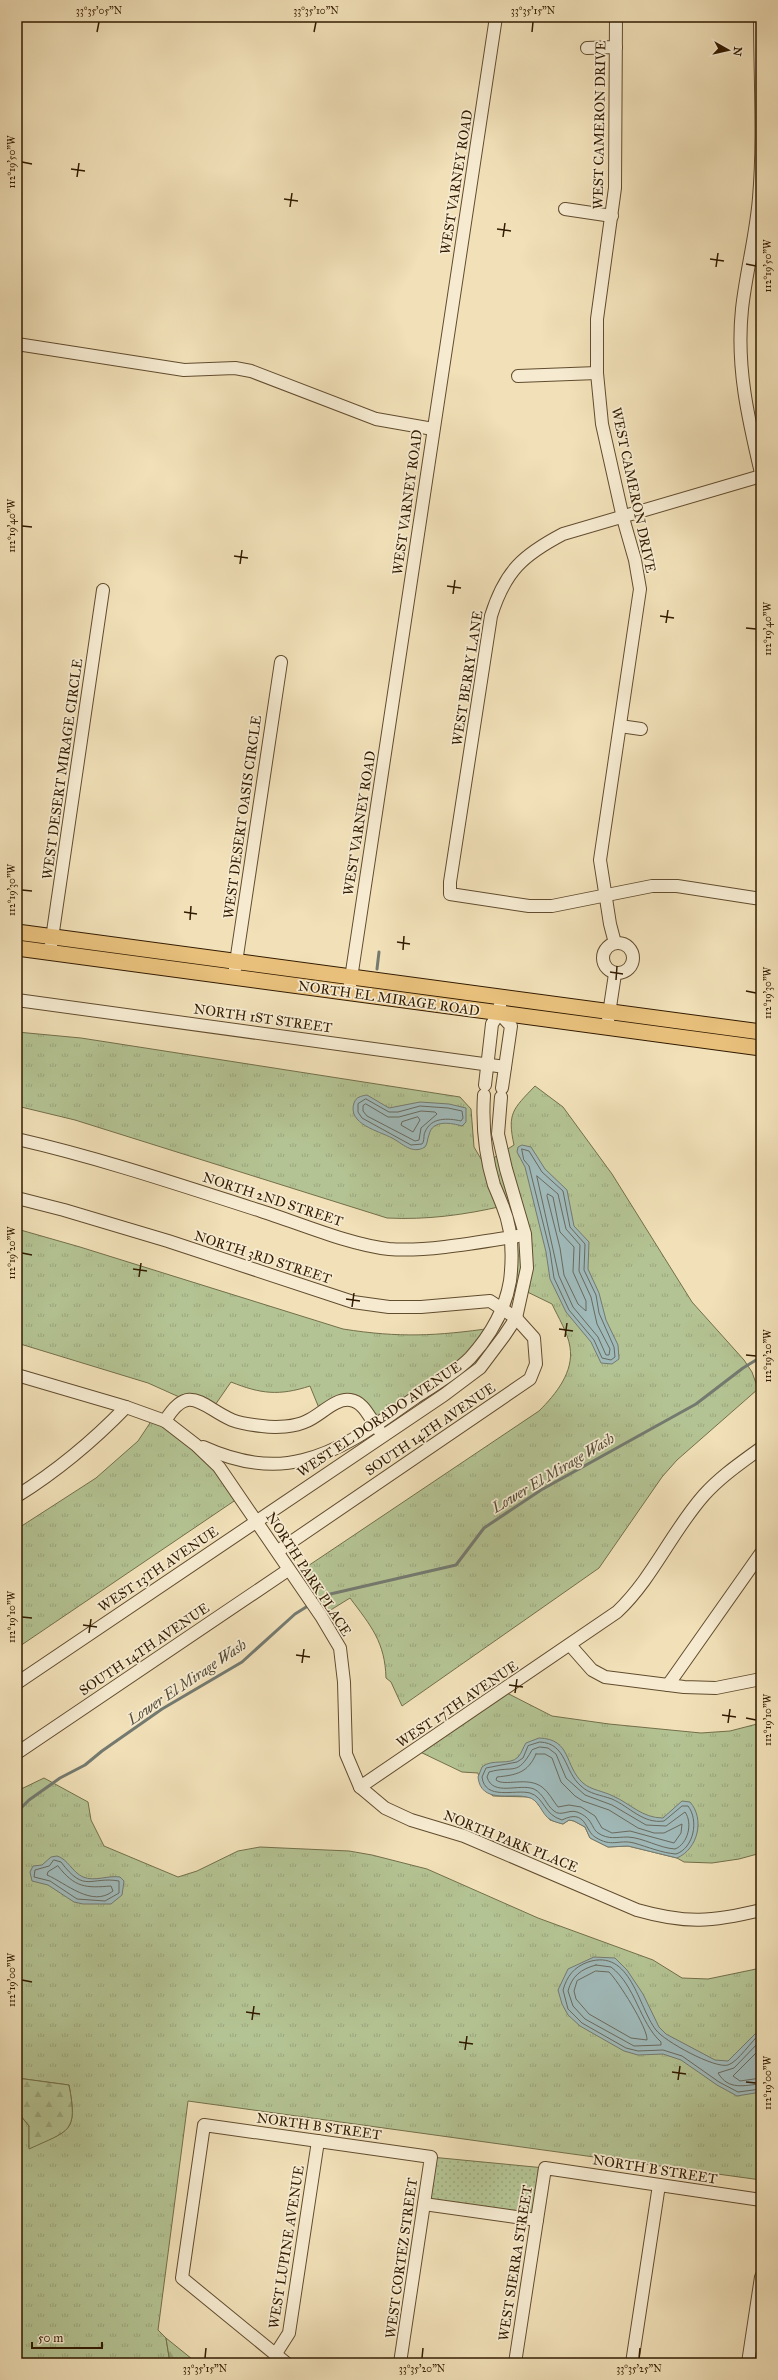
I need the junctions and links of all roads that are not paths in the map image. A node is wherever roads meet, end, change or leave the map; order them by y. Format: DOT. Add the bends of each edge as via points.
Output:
graph roads {
  1 [pos="496,17"];
  2 [pos="616,17"];
  3 [pos="760,17"];
  4 [pos="616,47"];
  5 [pos="587,48"];
  6 [pos="565,209"];
  7 [pos="612,216"];
  8 [pos="17,344"];
  9 [pos="597,373"];
  10 [pos="518,376"];
  11 [pos="433,429"];
  12 [pos="761,474"];
  13 [pos="623,518"];
  14 [pos="103,590"];
  15 [pos="281,662"];
  16 [pos="620,726"];
  17 [pos="641,729"];
  18 [pos="606,896"];
  19 [pos="761,899"];
  20 [pos="17,932"];
  21 [pos="53,937"];
  22 [pos="615,943"];
  23 [pos="17,948"];
  24 [pos="50,952"];
  25 [pos="236,962"];
  26 [pos="615,974"];
  27 [pos="234,977"];
  28 [pos="351,977"];
  29 [pos="349,992"];
  30 [pos="502,997"];
  31 [pos="17,1000"];
  32 [pos="609,1012"];
  33 [pos="499,1013"];
  34 [pos="607,1027"];
  35 [pos="761,1032"];
  36 [pos="761,1048"];
  37 [pos="486,1064"];
  38 [pos="505,1067"];
  39 [pos="17,1139"];
  40 [pos="17,1198"];
  41 [pos="525,1234"];
  42 [pos="510,1237"];
  43 [pos="503,1310"];
  44 [pos="516,1318"];
  45 [pos="17,1375"];
  46 [pos="126,1407"];
  47 [pos="166,1422"];
  48 [pos="374,1425"];
  49 [pos="383,1435"];
  50 [pos="196,1444"];
  51 [pos="761,1448"];
  52 [pos="17,1496"];
  53 [pos="256,1520"];
  54 [pos="278,1551"];
  55 [pos="761,1553"];
  56 [pos="288,1570"];
  57 [pos="570,1646"];
  58 [pos="761,1679"];
  59 [pos="17,1683"];
  60 [pos="668,1685"];
  61 [pos="17,1753"];
  62 [pos="360,1788"];
  63 [pos="761,1910"];
  64 [pos="318,2141"];
  65 [pos="431,2157"];
  66 [pos="545,2168"];
  67 [pos="659,2185"];
  68 [pos="761,2200"];
  69 [pos="424,2204"];
  70 [pos="537,2220"];
  71 [pos="761,2277"];
  72 [pos="275,2355"];
  73 [pos="286,2363"];
  74 [pos="400,2363"];
  75 [pos="515,2363"];
  76 [pos="632,2363"];
  77 [pos="748,2363"];
  1 -- 11 [label="street, WEST VARNEY ROAD"];
  2 -- 4 [label="street, WEST CAMERON DRIVE"];
  3 -- 12 [label="street" via="759,197 742,309 740,344 745,407"];
  4 -- 5 [label="street"];
  4 -- 7 [label="street, WEST CAMERON DRIVE" via="615,188"];
  6 -- 7 [label="street"];
  7 -- 9 [label="street, WEST CAMERON DRIVE" via="602,270 597,319"];
  8 -- 11 [label="street" via="184,370 235,368 252,371 376,419"];
  9 -- 10 [label="street"];
  9 -- 13 [label="street, WEST CAMERON DRIVE" via="602,424"];
  11 -- 28 [label="street, WEST VARNEY ROAD"];
  12 -- 13 [label="street, WEST BERRY LANE"];
  13 -- 16 [label="street, WEST CAMERON DRIVE" via="636,560 640,589"];
  13 -- 18 [label="street, WEST BERRY LANE" via="563,534 535,549 516,566 497,599 491,616 450,882 450,894 529,906 552,906"];
  14 -- 21 [label="street, WEST DESERT MIRAGE CIRCLE"];
  15 -- 25 [label="street, WEST DESERT OASIS CIRCLE"];
  16 -- 17 [label="street"];
  16 -- 18 [label="street, WEST CAMERON DRIVE" via="600,860"];
  18 -- 19 [label="street" via="652,886 677,886"];
  18 -- 22 [label="street, WEST CAMERON DRIVE"];
  20 -- 21 [label="main road, NORTH EL MIRAGE ROAD"];
  21 -- 24 [label="street, WEST DESERT MIRAGE CIRCLE"];
  21 -- 25 [label="main road, NORTH EL MIRAGE ROAD"];
  22 -- 26 [label="street" via="606,948 602,958 606,968"];
  22 -- 26 [label="street" via="629,947 633,961 625,972"];
  23 -- 24 [label="main road, NORTH EL MIRAGE ROAD"];
  24 -- 27 [label="main road, NORTH EL MIRAGE ROAD"];
  25 -- 27 [label="street, WEST DESERT OASIS CIRCLE"];
  25 -- 28 [label="main road, NORTH EL MIRAGE ROAD"];
  26 -- 32 [label="street"];
  27 -- 29 [label="main road, NORTH EL MIRAGE ROAD"];
  28 -- 29 [label="street, WEST VARNEY ROAD"];
  28 -- 30 [label="main road, NORTH EL MIRAGE ROAD"];
  29 -- 33 [label="main road, NORTH EL MIRAGE ROAD"];
  30 -- 32 [label="main road, NORTH EL MIRAGE ROAD"];
  30 -- 33 [label="street, WEST EL DORADO AVENUE"];
  31 -- 37 [label="street, NORTH 1ST STREET"];
  32 -- 34 [label="street"];
  32 -- 35 [label="main road, NORTH EL MIRAGE ROAD"];
  33 -- 34 [label="main road, NORTH EL MIRAGE ROAD"];
  33 -- 37 [label="street, WEST EL DORADO AVENUE" via="492,1024"];
  33 -- 38 [label="street, WEST EL DORADO AVENUE" via="511,1026"];
  34 -- 36 [label="main road, NORTH EL MIRAGE ROAD"];
  37 -- 38 [label="street, NORTH 1ST STREET"];
  37 -- 42 [label="street, WEST EL DORADO AVENUE" via="483,1117 487,1155 494,1184 509,1223"];
  38 -- 41 [label="street, WEST EL DORADO AVENUE" via="498,1134"];
  39 -- 42 [label="street, NORTH 2ND STREET" via="146,1174 369,1245 417,1248"];
  40 -- 43 [label="street, NORTH 3RD STREET" via="168,1241 353,1302 390,1307 490,1301"];
  41 -- 42 [label="street, NORTH 2ND STREET"];
  41 -- 44 [label="street, WEST EL DORADO AVENUE" via="526,1268"];
  42 -- 43 [label="street, WEST EL DORADO AVENUE" via="512,1265"];
  43 -- 44 [label="street, SOUTH 14TH AVENUE"];
  43 -- 48 [label="street, WEST EL DORADO AVENUE" via="469,1359"];
  44 -- 49 [label="street, WEST EL DORADO AVENUE" via="480,1368"];
  44 -- 54 [label="street, SOUTH 14TH AVENUE" via="534,1338 536,1364 530,1379"];
  45 -- 46 [label="street, NORTH PARK PLACE"];
  46 -- 47 [label="street, NORTH PARK PLACE"];
  46 -- 52 [label="street" via="98,1436 53,1472"];
  47 -- 48 [label="street" via="173,1409 181,1402 192,1399 205,1403 232,1420 264,1427 306,1422 343,1400 363,1406"];
  47 -- 50 [label="street, NORTH PARK PLACE"];
  48 -- 49 [label="street"];
  48 -- 50 [label="street, WEST EL DORADO AVENUE" via="319,1456 280,1464 229,1458"];
  49 -- 53 [label="street, WEST EL DORADO AVENUE"];
  50 -- 53 [label="street, NORTH PARK PLACE" via="219,1467"];
  51 -- 57 [label="street, WEST 17TH AVENUE" via="705,1494 635,1595 617,1612"];
  53 -- 54 [label="street, NORTH PARK PLACE"];
  53 -- 59 [label="street, WEST 13TH AVENUE"];
  54 -- 56 [label="street, NORTH PARK PLACE"];
  55 -- 60 [label="street"];
  56 -- 61 [label="street, SOUTH 14TH AVENUE"];
  56 -- 62 [label="street, NORTH PARK PLACE" via="333,1634 342,1655 346,1754"];
  57 -- 60 [label="street" via="592,1670 605,1677"];
  57 -- 62 [label="street, WEST 17TH AVENUE"];
  58 -- 60 [label="street" via="716,1688"];
  62 -- 63 [label="street, NORTH PARK PLACE" via="385,1808 411,1820 464,1836 637,1910 660,1917 704,1921"];
  64 -- 65 [label="street, NORTH B STREET"];
  64 -- 72 [label="street, WEST LUPINE AVENUE" via="289,2333"];
  64 -- 72 [label="street, NORTH B STREET" via="204,2125 182,2278"];
  65 -- 69 [label="street, WEST CORTEZ STREET"];
  66 -- 67 [label="street, NORTH B STREET"];
  66 -- 70 [label="street, WEST SIERRA STREET"];
  67 -- 68 [label="street, NORTH B STREET"];
  67 -- 76 [label="street"];
  69 -- 70 [label="street"];
  69 -- 74 [label="street, WEST CORTEZ STREET"];
  70 -- 75 [label="street, WEST SIERRA STREET"];
  71 -- 77 [label="street"];
  72 -- 73 [label="street"];
}
